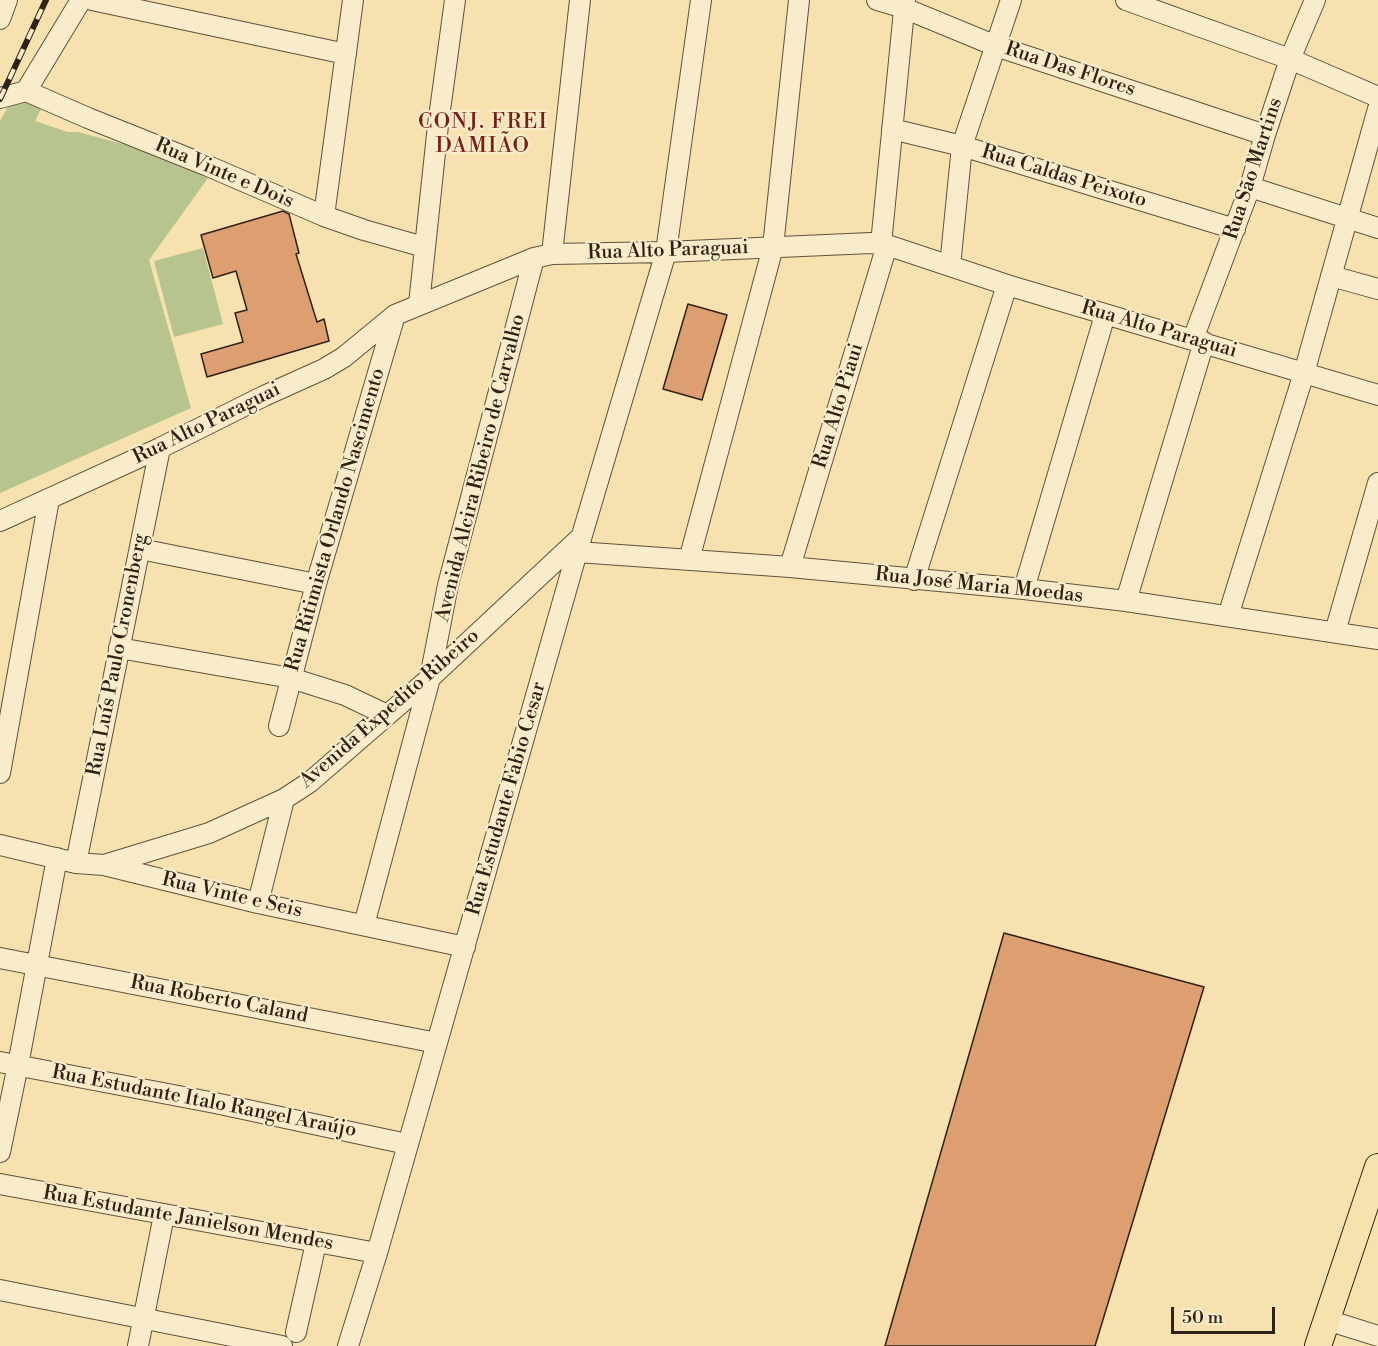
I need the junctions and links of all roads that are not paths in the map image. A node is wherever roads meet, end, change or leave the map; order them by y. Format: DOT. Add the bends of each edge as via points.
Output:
graph roads {
  1 [pos="7,0"];
  2 [pos="81,0"];
  3 [pos="92,0"];
  4 [pos="353,0"];
  5 [pos="455,0"];
  6 [pos="580,0"];
  7 [pos="700,0"];
  8 [pos="799,0"];
  9 [pos="877,0"];
  10 [pos="1011,0"];
  11 [pos="1126,0"];
  12 [pos="1316,0"];
  13 [pos="904,4"];
  14 [pos="1158,5"];
  15 [pos="0,19"];
  16 [pos="996,46"];
  17 [pos="346,54"];
  18 [pos="1290,59"];
  19 [pos="26,91"];
  20 [pos="1378,97"];
  21 [pos="0,98"];
  22 [pos="1378,109"];
  23 [pos="892,129"];
  24 [pos="1265,135"];
  25 [pos="962,146"];
  26 [pos="1250,187"];
  27 [pos="324,216"];
  28 [pos="1348,218"];
  29 [pos="1378,228"];
  30 [pos="1235,229"];
  31 [pos="884,245"];
  32 [pos="424,247"];
  33 [pos="773,247"];
  34 [pos="666,252"];
  35 [pos="543,256"];
  36 [pos="950,266"];
  37 [pos="1331,276"];
  38 [pos="1007,285"];
  39 [pos="1378,289"];
  40 [pos="419,304"];
  41 [pos="394,315"];
  42 [pos="1105,315"];
  43 [pos="1198,340"];
  44 [pos="1304,373"];
  45 [pos="1378,395"];
  46 [pos="160,448"];
  47 [pos="1378,483"];
  48 [pos="49,499"];
  49 [pos="0,521"];
  50 [pos="580,544"];
  51 [pos="140,549"];
  52 [pos="689,560"];
  53 [pos="790,567"];
  54 [pos="914,580"];
  55 [pos="316,584"];
  56 [pos="1024,589"];
  57 [pos="1126,601"];
  58 [pos="1228,616"];
  59 [pos="1335,632"];
  60 [pos="1378,639"];
  61 [pos="119,648"];
  62 [pos="291,678"];
  63 [pos="430,678"];
  64 [pos="387,715"];
  65 [pos="279,726"];
  66 [pos="0,773"];
  67 [pos="284,799"];
  68 [pos="0,845"];
  69 [pos="57,858"];
  70 [pos="76,863"];
  71 [pos="104,865"];
  72 [pos="258,903"];
  73 [pos="364,925"];
  74 [pos="465,947"];
  75 [pos="0,958"];
  76 [pos="36,965"];
  77 [pos="437,1043"];
  78 [pos="9,1064"];
  79 [pos="407,1144"];
  80 [pos="0,1152"];
  81 [pos="1378,1167"];
  82 [pos="0,1184"];
  83 [pos="164,1215"];
  84 [pos="1370,1222"];
  85 [pos="315,1243"];
  86 [pos="377,1253"];
  87 [pos="0,1290"];
  88 [pos="144,1317"];
  89 [pos="1327,1320"];
  90 [pos="1378,1336"];
  91 [pos="289,1339"];
  92 [pos="244,1342"];
  93 [pos="138,1346"];
  94 [pos="348,1346"];
  95 [pos="1318,1346"];
  1 -- 15 [label="street"];
  2 -- 19 [label="street"];
  3 -- 17 [label="street"];
  4 -- 17 [label="street"];
  5 -- 32 [label="street"];
  6 -- 35 [label="street, Avenida Alcira Ribeiro de Carvalho"];
  7 -- 34 [label="street, Rua Estudante Fabio Cesar"];
  8 -- 33 [label="street"];
  9 -- 13 [label="street, Rua Das Flores"];
  10 -- 16 [label="street"];
  11 -- 14 [label="street"];
  12 -- 18 [label="street, Rua São Martins"];
  13 -- 16 [label="street, Rua Das Flores"];
  13 -- 23 [label="street, Rua Alto Piaui"];
  14 -- 18 [label="street"];
  16 -- 24 [label="street, Rua Das Flores"];
  16 -- 25 [label="street"];
  17 -- 27 [label="street"];
  18 -- 20 [label="street"];
  18 -- 24 [label="street, Rua São Martins"];
  19 -- 21 [label="street"];
  19 -- 27 [label="street, Rua Vinte e Dois"];
  22 -- 28 [label="street"];
  23 -- 25 [label="street, Rua Caldas Peixoto"];
  23 -- 31 [label="street, Rua Alto Piaui"];
  24 -- 26 [label="street, Rua São Martins"];
  25 -- 30 [label="street, Rua Caldas Peixoto"];
  25 -- 36 [label="street"];
  26 -- 28 [label="street"];
  26 -- 30 [label="street, Rua São Martins"];
  27 -- 32 [label="street, Rua Vinte e Dois"];
  28 -- 29 [label="street"];
  28 -- 37 [label="street"];
  30 -- 43 [label="street, Rua São Martins"];
  31 -- 33 [label="street, Rua Alto Paraguai"];
  31 -- 36 [label="street, Rua Alto Paraguai"];
  31 -- 53 [label="street, Rua Alto Piaui"];
  32 -- 40 [label="street"];
  33 -- 34 [label="street, Rua Alto Paraguai"];
  33 -- 52 [label="street"];
  34 -- 35 [label="street, Rua Alto Paraguai"];
  34 -- 50 [label="street, Rua Estudante Fabio Cesar"];
  35 -- 40 [label="street, Rua Alto Paraguai"];
  35 -- 63 [label="street, Avenida Alcira Ribeiro de Carvalho" via="448,585"];
  36 -- 38 [label="street, Rua Alto Paraguai"];
  37 -- 39 [label="street"];
  37 -- 44 [label="street"];
  38 -- 42 [label="street, Rua Alto Paraguai"];
  38 -- 54 [label="street"];
  40 -- 41 [label="street, Rua Alto Paraguai"];
  41 -- 46 [label="street, Rua Alto Paraguai" via="324,369"];
  41 -- 55 [label="street, Rua Ritimista Orlando Nascimento"];
  42 -- 43 [label="street, Rua Alto Paraguai"];
  42 -- 56 [label="street"];
  43 -- 44 [label="street, Rua Alto Paraguai"];
  43 -- 57 [label="street, Rua São Martins"];
  44 -- 45 [label="street, Rua Alto Paraguai"];
  44 -- 58 [label="street"];
  46 -- 48 [label="street, Rua Alto Paraguai"];
  46 -- 51 [label="street, Rua Luís Paulo Cronenberg"];
  47 -- 59 [label="street"];
  48 -- 49 [label="street, Rua Alto Paraguai"];
  48 -- 66 [label="street"];
  50 -- 52 [label="street, Rua José Maria Moedas"];
  50 -- 63 [label="street, Avenida Expedito Ribeiro"];
  50 -- 74 [label="street, Rua Estudante Fabio Cesar"];
  51 -- 55 [label="street"];
  51 -- 61 [label="street, Rua Luís Paulo Cronenberg"];
  52 -- 53 [label="street, Rua José Maria Moedas"];
  53 -- 54 [label="street, Rua José Maria Moedas"];
  54 -- 56 [label="street, Rua José Maria Moedas"];
  55 -- 62 [label="street, Rua Ritimista Orlando Nascimento"];
  56 -- 57 [label="street, Rua José Maria Moedas"];
  57 -- 58 [label="street, Rua José Maria Moedas"];
  58 -- 59 [label="street, Rua José Maria Moedas"];
  59 -- 60 [label="street, Rua José Maria Moedas"];
  61 -- 62 [label="street"];
  61 -- 70 [label="street, Rua Luís Paulo Cronenberg"];
  62 -- 64 [label="street" via="345,695"];
  62 -- 65 [label="street, Rua Ritimista Orlando Nascimento"];
  63 -- 64 [label="street, Avenida Expedito Ribeiro"];
  63 -- 73 [label="street, Avenida Alcira Ribeiro de Carvalho"];
  64 -- 67 [label="street, Avenida Expedito Ribeiro" via="343,755"];
  67 -- 71 [label="street, Avenida Expedito Ribeiro" via="209,833"];
  67 -- 72 [label="street"];
  68 -- 69 [label="street, Rua Vinte e Seis"];
  69 -- 70 [label="street, Rua Vinte e Seis"];
  69 -- 76 [label="street"];
  70 -- 71 [label="street, Rua Vinte e Seis"];
  71 -- 72 [label="street, Rua Vinte e Seis"];
  72 -- 73 [label="street, Rua Vinte e Seis"];
  73 -- 74 [label="street, Rua Vinte e Seis"];
  74 -- 77 [label="street, Rua Estudante Fabio Cesar"];
  75 -- 76 [label="street, Rua Roberto Caland"];
  76 -- 77 [label="street, Rua Roberto Caland"];
  76 -- 78 [label="street"];
  77 -- 79 [label="street, Rua Estudante Fabio Cesar"];
  78 -- 79 [label="street, Rua Estudante Italo Rangel Araújo"];
  78 -- 80 [label="street"];
  79 -- 86 [label="street, Rua Estudante Fabio Cesar"];
  81 -- 84 [label="main road"];
  82 -- 83 [label="street, Rua Estudante Janielson Mendes"];
  83 -- 85 [label="street, Rua Estudante Janielson Mendes"];
  83 -- 88 [label="street"];
  84 -- 89 [label="main road"];
  85 -- 86 [label="street, Rua Estudante Janielson Mendes"];
  85 -- 91 [label="street"];
  86 -- 94 [label="street, Rua Estudante Fabio Cesar"];
  87 -- 88 [label="street"];
  88 -- 92 [label="street"];
  88 -- 93 [label="street"];
  89 -- 90 [label="street"];
  89 -- 95 [label="main road"];
  91 -- 92 [label="street"];
}
